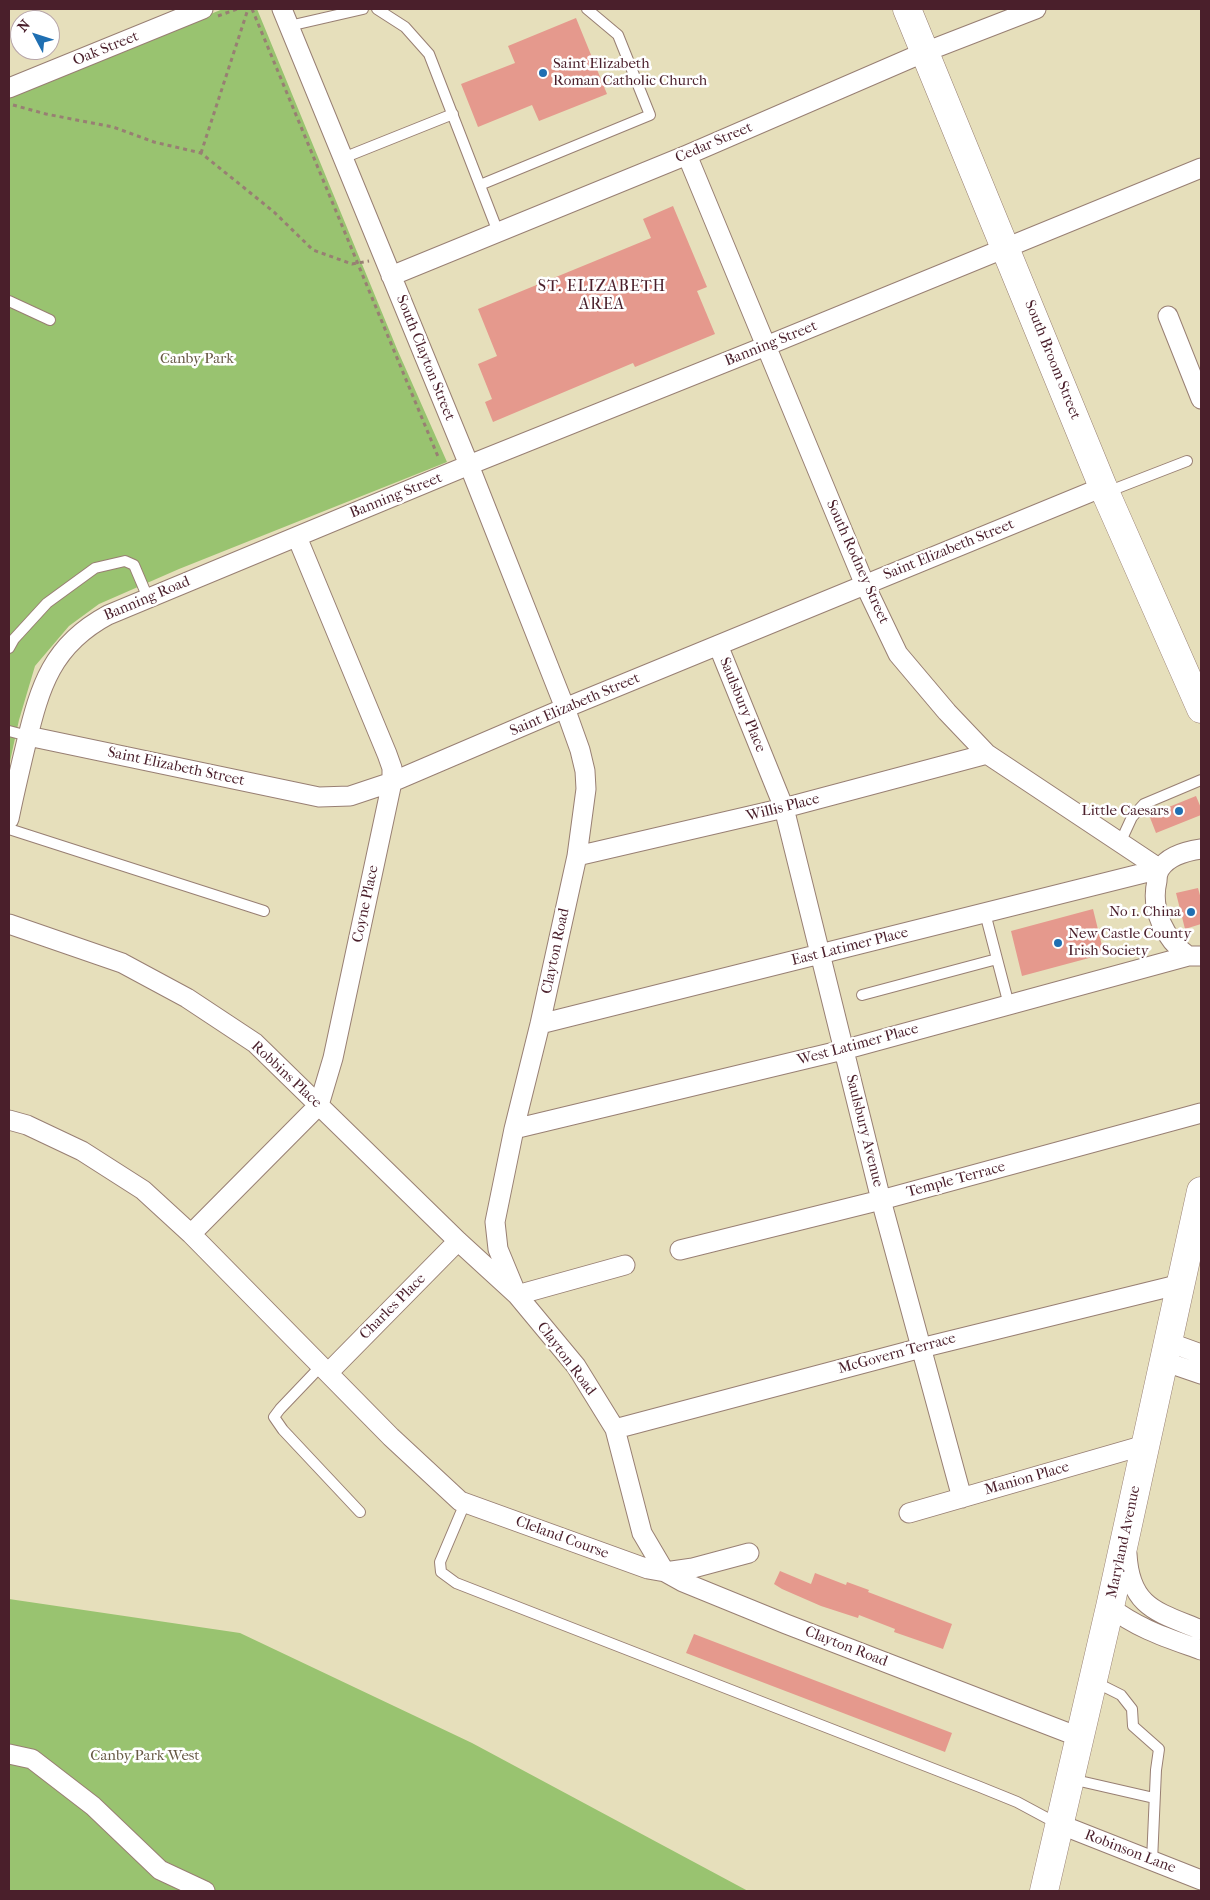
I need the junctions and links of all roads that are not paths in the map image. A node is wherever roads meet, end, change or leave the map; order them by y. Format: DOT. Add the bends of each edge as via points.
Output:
graph roads {
  1 [pos="203,9"];
  2 [pos="363,9"];
  3 [pos="377,9"];
  4 [pos="587,9"];
  5 [pos="907,9"];
  6 [pos="1036,9"];
  7 [pos="285,17"];
  8 [pos="925,52"];
  9 [pos="9,88"];
  10 [pos="453,114"];
  11 [pos="687,155"];
  12 [pos="343,158"];
  13 [pos="1201,168"];
  14 [pos="480,185"];
  15 [pos="498,232"];
  16 [pos="1006,247"];
  17 [pos="388,268"];
  18 [pos="9,301"];
  19 [pos="1168,316"];
  20 [pos="50,320"];
  21 [pos="766,346"];
  22 [pos="1201,399"];
  23 [pos="1187,461"];
  24 [pos="469,465"];
  25 [pos="1104,490"];
  26 [pos="298,537"];
  27 [pos="865,585"];
  28 [pos="148,598"];
  29 [pos="718,645"];
  30 [pos="9,648"];
  31 [pos="566,708"];
  32 [pos="1201,709"];
  33 [pos="9,732"];
  34 [pos="28,736"];
  35 [pos="987,754"];
  36 [pos="766,765"];
  37 [pos="1201,780"];
  38 [pos="392,782"];
  39 [pos="784,808"];
  40 [pos="9,819"];
  41 [pos="9,829"];
  42 [pos="1120,842"];
  43 [pos="1201,849"];
  44 [pos="577,856"];
  45 [pos="1160,869"];
  46 [pos="264,911"];
  47 [pos="985,913"];
  48 [pos="9,924"];
  49 [pos="820,954"];
  50 [pos="1195,956"];
  51 [pos="997,959"];
  52 [pos="862,995"];
  53 [pos="1010,1004"];
  54 [pos="540,1024"];
  55 [pos="843,1050"];
  56 [pos="319,1105"];
  57 [pos="1201,1113"];
  58 [pos="9,1120"];
  59 [pos="514,1129"];
  60 [pos="1201,1191"];
  61 [pos="882,1200"];
  62 [pos="1197,1232"];
  63 [pos="191,1234"];
  64 [pos="458,1241"];
  65 [pos="680,1250"];
  66 [pos="625,1266"];
  67 [pos="1181,1284"];
  68 [pos="517,1295"];
  69 [pos="921,1348"];
  70 [pos="1166,1351"];
  71 [pos="1201,1354"];
  72 [pos="325,1370"];
  73 [pos="1201,1374"];
  74 [pos="615,1429"];
  75 [pos="1144,1445"];
  76 [pos="962,1498"];
  77 [pos="463,1502"];
  78 [pos="360,1512"];
  79 [pos="909,1513"];
  80 [pos="1127,1525"];
  81 [pos="749,1553"];
  82 [pos="665,1572"];
  83 [pos="1110,1607"];
  84 [pos="1201,1630"];
  85 [pos="1201,1650"];
  86 [pos="1092,1681"];
  87 [pos="1079,1737"];
  88 [pos="9,1754"];
  89 [pos="1070,1779"];
  90 [pos="1154,1798"];
  91 [pos="1059,1824"];
  92 [pos="1152,1861"];
  93 [pos="1201,1880"];
  94 [pos="206,1891"];
  95 [pos="1044,1891"];
  1 -- 9 [label="street, Oak Street"];
  2 -- 7 [label="lane"];
  3 -- 10 [label="lane" via="406,27 429,54"];
  4 -- 14 [label="lane" via="618,35 650,115"];
  5 -- 8 [label="street, South Broom Street"];
  6 -- 8 [label="street, Cedar Street"];
  7 -- 12 [label="street, South Clayton Street"];
  8 -- 11 [label="street, Cedar Street"];
  8 -- 16 [label="street, South Broom Street"];
  10 -- 12 [label="lane"];
  10 -- 14 [label="lane"];
  11 -- 15 [label="street, Cedar Street"];
  11 -- 21 [label="street, South Rodney Street"];
  12 -- 17 [label="street, South Clayton Street"];
  13 -- 16 [label="street, Banning Street"];
  14 -- 15 [label="lane"];
  15 -- 17 [label="street, Cedar Street"];
  16 -- 21 [label="street, Banning Street"];
  16 -- 25 [label="street, South Broom Street"];
  17 -- 24 [label="street, South Clayton Street"];
  18 -- 20 [label="lane"];
  19 -- 22 [label="street"];
  21 -- 24 [label="street, Banning Street"];
  21 -- 27 [label="street, South Rodney Street"];
  23 -- 25 [label="lane"];
  24 -- 26 [label="street, Banning Street"];
  24 -- 31 [label="street, South Clayton Street"];
  25 -- 27 [label="street, Saint Elizabeth Street"];
  25 -- 32 [label="street, South Broom Street"];
  26 -- 28 [label="street, Banning Road"];
  26 -- 38 [label="street, Coyne Place" via="387,754"];
  27 -- 29 [label="street, Saint Elizabeth Street"];
  27 -- 35 [label="street, South Rodney Street" via="898,654"];
  28 -- 30 [label="lane" via="134,566 125,561 95,568 47,602"];
  28 -- 34 [label="street, Banning Road" via="94,622 65,648 37,697"];
  29 -- 31 [label="street, Saint Elizabeth Street"];
  29 -- 36 [label="street, Saulsbury Place"];
  31 -- 38 [label="street, Saint Elizabeth Street"];
  31 -- 44 [label="street, Clayton Road" via="586,771"];
  33 -- 34 [label="lane"];
  34 -- 38 [label="street, Saint Elizabeth Street" via="319,797 350,796"];
  34 -- 40 [label="street, Banning Road"];
  35 -- 39 [label="street, Willis Place"];
  35 -- 42 [label="street, South Rodney Street"];
  36 -- 39 [label="street, Saulsbury Avenue"];
  37 -- 42 [label="lane" via="1144,804 1132,817"];
  38 -- 56 [label="street, Coyne Place" via="333,1058"];
  39 -- 44 [label="street, Willis Place"];
  39 -- 49 [label="street, Saulsbury Avenue"];
  41 -- 46 [label="lane"];
  42 -- 45 [label="street, South Rodney Street"];
  43 -- 45 [label="street" via="1180,854"];
  44 -- 54 [label="street, Clayton Road"];
  45 -- 47 [label="street, East Latimer Place"];
  45 -- 50 [label="street" via="1155,890 1157,913 1177,948"];
  47 -- 49 [label="street, East Latimer Place"];
  47 -- 51 [label="lane"];
  48 -- 56 [label="street, Robbins Place" via="122,963 187,998 254,1043"];
  49 -- 54 [label="street, East Latimer Place"];
  49 -- 55 [label="street, Saulsbury Avenue"];
  50 -- 53 [label="street, West Latimer Place"];
  51 -- 52 [label="lane"];
  51 -- 53 [label="lane"];
  53 -- 55 [label="street, West Latimer Place"];
  54 -- 59 [label="street, Clayton Road"];
  55 -- 59 [label="street, West Latimer Place"];
  55 -- 61 [label="street, Saulsbury Avenue"];
  56 -- 63 [label="street, Coyne Place"];
  56 -- 64 [label="street, Robbins Place"];
  57 -- 61 [label="street, Temple Terrace"];
  58 -- 63 [label="street" via="82,1151 143,1190"];
  59 -- 68 [label="street, Clayton Road" via="495,1222 498,1249"];
  60 -- 62 [label="street, Maryland Avenue"];
  61 -- 65 [label="street, Temple Terrace"];
  61 -- 69 [label="street, Saulsbury Avenue"];
  62 -- 67 [label="street, Maryland Avenue"];
  63 -- 72 [label="street"];
  64 -- 68 [label="street, Robbins Place"];
  64 -- 72 [label="street, Charles Place"];
  66 -- 68 [label="street"];
  67 -- 69 [label="street, McGovern Terrace"];
  67 -- 70 [label="street, Maryland Avenue"];
  68 -- 74 [label="street, Clayton Road" via="576,1366"];
  69 -- 74 [label="street, McGovern Terrace"];
  69 -- 76 [label="street, Saulsbury Avenue"];
  70 -- 71 [label="street"];
  70 -- 73 [label="street"];
  70 -- 75 [label="street, Maryland Avenue"];
  72 -- 77 [label="street" via="391,1437"];
  72 -- 78 [label="lane, Charles Place" via="274,1418"];
  74 -- 82 [label="street, Clayton Road" via="642,1533"];
  75 -- 76 [label="street, Manion Place"];
  75 -- 80 [label="street, Maryland Avenue"];
  76 -- 79 [label="street, Manion Place"];
  77 -- 82 [label="street, Cleland Course" via="648,1569"];
  77 -- 91 [label="lane" via="440,1562 441,1572 456,1583 1017,1802"];
  80 -- 83 [label="street, Maryland Avenue"];
  80 -- 84 [label="street" via="1128,1569 1132,1585 1150,1608"];
  81 -- 82 [label="street"];
  82 -- 87 [label="street, Clayton Road" via="786,1624"];
  83 -- 85 [label="street" via="1127,1621"];
  83 -- 86 [label="street, Maryland Avenue"];
  86 -- 87 [label="street, Maryland Avenue"];
  86 -- 90 [label="lane" via="1121,1695 1132,1709 1133,1726 1159,1749"];
  87 -- 89 [label="street, Maryland Avenue"];
  88 -- 94 [label="street" via="32,1759 93,1806 160,1870"];
  89 -- 90 [label="lane"];
  89 -- 91 [label="street, Maryland Avenue"];
  90 -- 92 [label="lane"];
  91 -- 92 [label="street, Robinson Lane"];
  91 -- 95 [label="street, Maryland Avenue"];
  92 -- 93 [label="street, Robinson Lane"];
}
